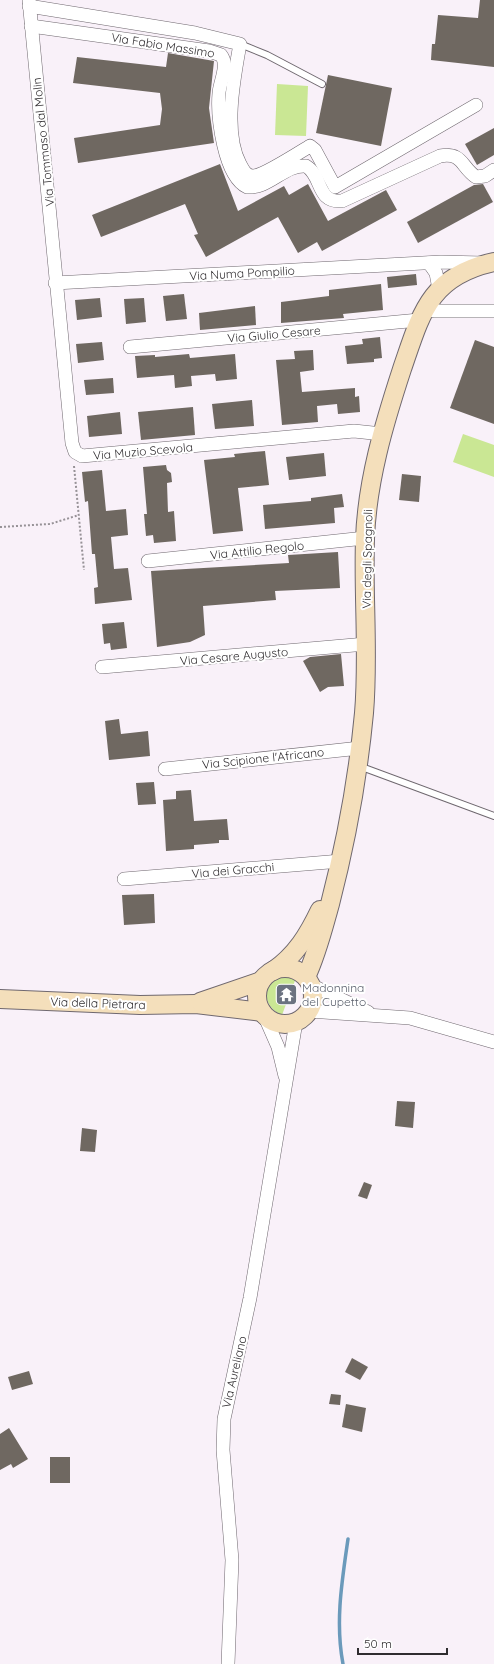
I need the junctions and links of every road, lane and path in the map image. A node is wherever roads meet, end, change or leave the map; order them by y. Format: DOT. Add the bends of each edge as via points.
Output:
graph roads {
  1 [pos="29,3"];
  2 [pos="31,26"];
  3 [pos="240,44"];
  4 [pos="322,84"];
  5 [pos="476,105"];
  6 [pos="494,170"];
  7 [pos="429,263"];
  8 [pos="491,263"];
  9 [pos="55,283"];
  10 [pos="439,289"];
  11 [pos="494,311"];
  12 [pos="422,315"];
  13 [pos="130,347"];
  14 [pos="382,434"];
  15 [pos="74,464"];
  16 [pos="79,515"];
  17 [pos="0,527"];
  18 [pos="365,538"];
  19 [pos="148,561"];
  20 [pos="84,570"];
  21 [pos="366,644"];
  22 [pos="102,668"];
  23 [pos="359,757"];
  24 [pos="165,769"];
  25 [pos="494,816"];
  26 [pos="339,869"];
  27 [pos="124,879"];
  28 [pos="267,976"];
  29 [pos="308,981"];
  30 [pos="0,1000"];
  31 [pos="196,1004"];
  32 [pos="309,1011"];
  33 [pos="263,1014"];
  34 [pos="379,1016"];
  35 [pos="296,1022"];
  36 [pos="494,1042"];
  37 [pos="286,1084"];
  38 [pos="228,1664"];
  1 -- 2 [label="street, Via Tommaso dal Molin"];
  1 -- 3 [label="street" via="195,33"];
  2 -- 6 [label="street, Via Fabio Massimo" via="209,51 221,55 225,64 219,93 220,128 232,170 241,184 247,187 261,185 298,166 306,166 313,173 325,195 332,201 342,201 440,156 461,160 476,177 485,176"];
  2 -- 9 [label="street, Via Tommaso dal Molin"];
  3 -- 4 [label="lane"];
  3 -- 5 [label="street" via="234,74 233,136 239,162 249,175 260,174 310,146 315,150 336,187"];
  7 -- 8 [label="street, Via Numa Pompilio"];
  7 -- 9 [label="street, Via Numa Pompilio"];
  7 -- 10 [label="street" via="436,273"];
  8 -- 10 [label="street, Via degli Spagnoli" via="466,271"];
  9 -- 14 [label="street, Via Muzio Scevola" via="72,443 79,456 354,431"];
  10 -- 12 [label="street, Via degli Spagnoli"];
  11 -- 12 [label="street, Via Giulio Cesare" via="435,311"];
  12 -- 13 [label="street, Via Giulio Cesare"];
  12 -- 14 [label="street, Via degli Spagnoli"];
  14 -- 18 [label="street, Via degli Spagnoli" via="371,485"];
  15 -- 16 [label="path"];
  16 -- 17 [label="path" via="50,524"];
  16 -- 20 [label="path"];
  18 -- 19 [label="street, Via Attilio Regolo"];
  18 -- 21 [label="street, Via degli Spagnoli"];
  21 -- 22 [label="street, Via Cesare Augusto"];
  21 -- 23 [label="street, Via degli Spagnoli" via="365,701"];
  23 -- 24 [label="street, Via Scipione l'Africano"];
  23 -- 25 [label="lane"];
  23 -- 26 [label="street, Via degli Spagnoli"];
  26 -- 27 [label="street, Via dei Gracchi"];
  26 -- 28 [label="street, Via della Pietrara" via="309,932 298,949"];
  26 -- 29 [label="street"];
  28 -- 29 [label="street" via="281,968 290,968 298,971"];
  28 -- 31 [label="street, Via della Pietrara"];
  28 -- 33 [label="street" via="257,997"];
  29 -- 32 [label="street" via="313,999"];
  29 -- 34 [label="street" via="353,1006"];
  30 -- 31 [label="street, Via della Pietrara" via="140,1005"];
  31 -- 33 [label="street, Via della Pietrara"];
  32 -- 34 [label="street"];
  32 -- 35 [label="street"];
  33 -- 35 [label="street" via="269,1020 282,1024"];
  33 -- 37 [label="street, Via Aureliano" via="278,1047"];
  34 -- 36 [label="street" via="418,1020"];
  35 -- 37 [label="street, Via Aureliano"];
  37 -- 38 [label="street, Via Aureliano" via="250,1298 224,1419 223,1450 232,1566"];
}
